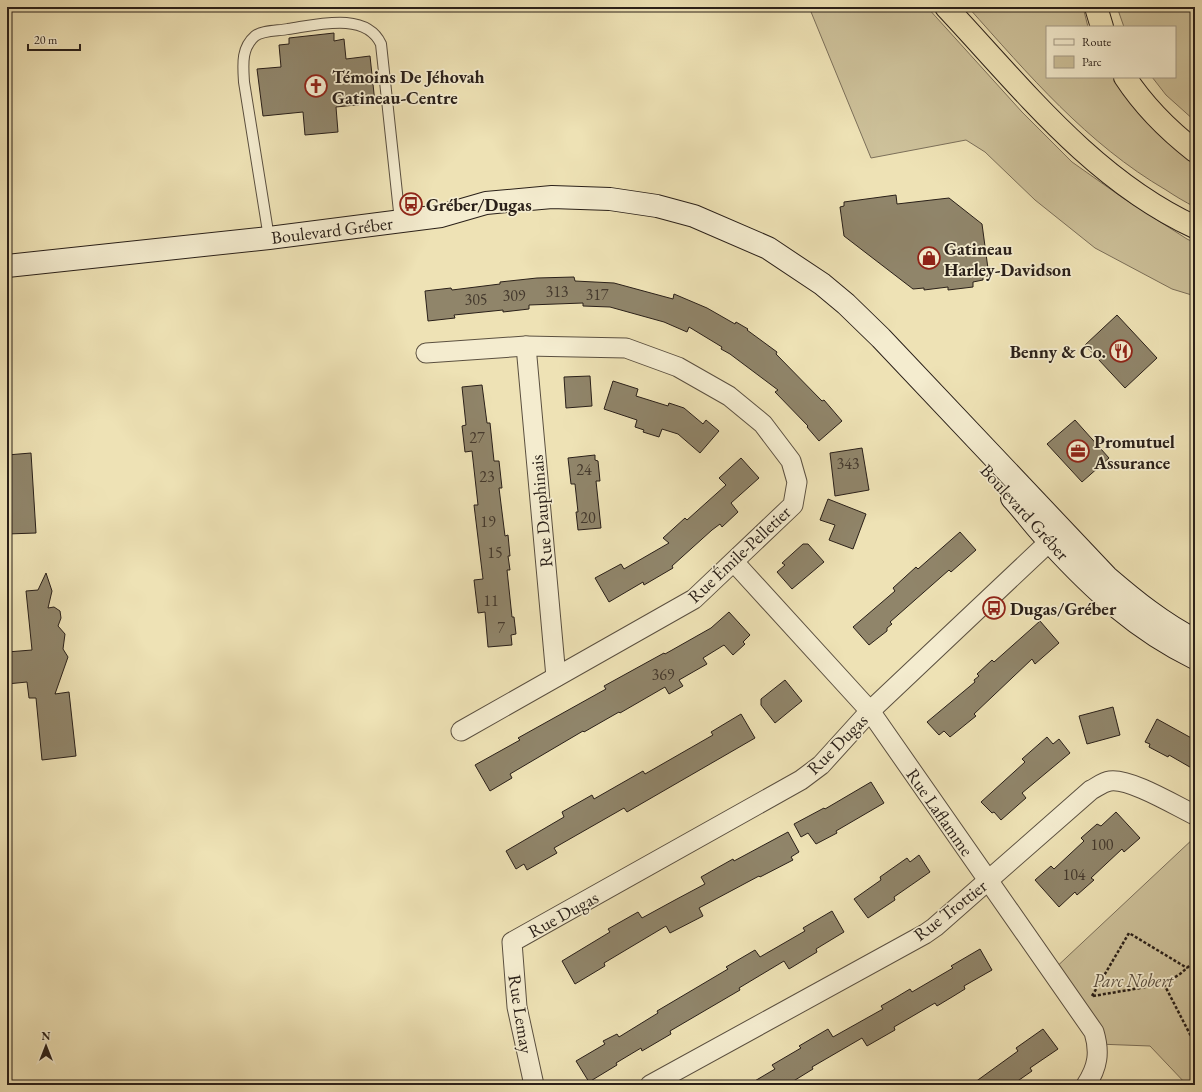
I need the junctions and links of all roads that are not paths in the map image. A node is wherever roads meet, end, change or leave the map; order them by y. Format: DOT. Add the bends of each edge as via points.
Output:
graph roads {
  1 [pos="946,7"];
  2 [pos="1096,7"];
  3 [pos="1102,26"];
  4 [pos="1126,78"];
  5 [pos="1195,151"];
  6 [pos="400,221"];
  7 [pos="1195,227"];
  8 [pos="269,238"];
  9 [pos="7,266"];
  10 [pos="526,346"];
  11 [pos="426,353"];
  12 [pos="1056,537"];
  13 [pos="734,562"];
  14 [pos="1195,640"];
  15 [pos="1195,658"];
  16 [pos="556,677"];
  17 [pos="870,711"];
  18 [pos="460,731"];
  19 [pos="1195,816"];
  20 [pos="988,880"];
  21 [pos="512,942"];
  22 [pos="534,1085"];
  23 [pos="650,1085"];
  24 [pos="1086,1085"];
  1 -- 7 [label="highway" via="1082,149 1132,190"];
  2 -- 3 [label="highway"];
  4 -- 5 [label="highway" via="1147,107"];
  6 -- 8 [label="street, Boulevard Gréber"];
  6 -- 8 [label="lane" via="381,44 374,33 354,24 337,22 257,35 247,46 244,55 244,82"];
  6 -- 12 [label="street, Boulevard Gréber" via="441,216 486,203 552,197 610,199 658,206 694,216 768,248 822,284 881,338"];
  8 -- 9 [label="street, Boulevard Gréber"];
  10 -- 11 [label="street, Rue Émile-Pelletier"];
  10 -- 13 [label="street, Rue Émile-Pelletier" via="626,348 678,367 729,396 763,424 791,461 797,482 793,504"];
  10 -- 16 [label="street, Rue Dauphinais"];
  12 -- 14 [label="street, Boulevard Gréber" via="1147,610"];
  12 -- 15 [label="street, Boulevard Gréber" via="1103,595 1122,612 1163,641"];
  12 -- 17 [label="street, Rue Dugas"];
  13 -- 16 [label="street, Rue Émile-Pelletier" via="681,608"];
  13 -- 17 [label="street, Rue Laflamme"];
  16 -- 18 [label="street, Rue Émile-Pelletier"];
  17 -- 20 [label="street, Rue Laflamme"];
  17 -- 21 [label="street, Rue Dugas" via="821,765 801,780"];
  19 -- 20 [label="street, Rue Trottier" via="1132,784 1111,781 1101,784"];
  20 -- 23 [label="street, Rue Trottier" via="925,934"];
  20 -- 24 [label="street, Rue Laflamme" via="1094,1032 1097,1057 1094,1073"];
  21 -- 22 [label="street, Rue Lemay" via="517,1007"];
}
